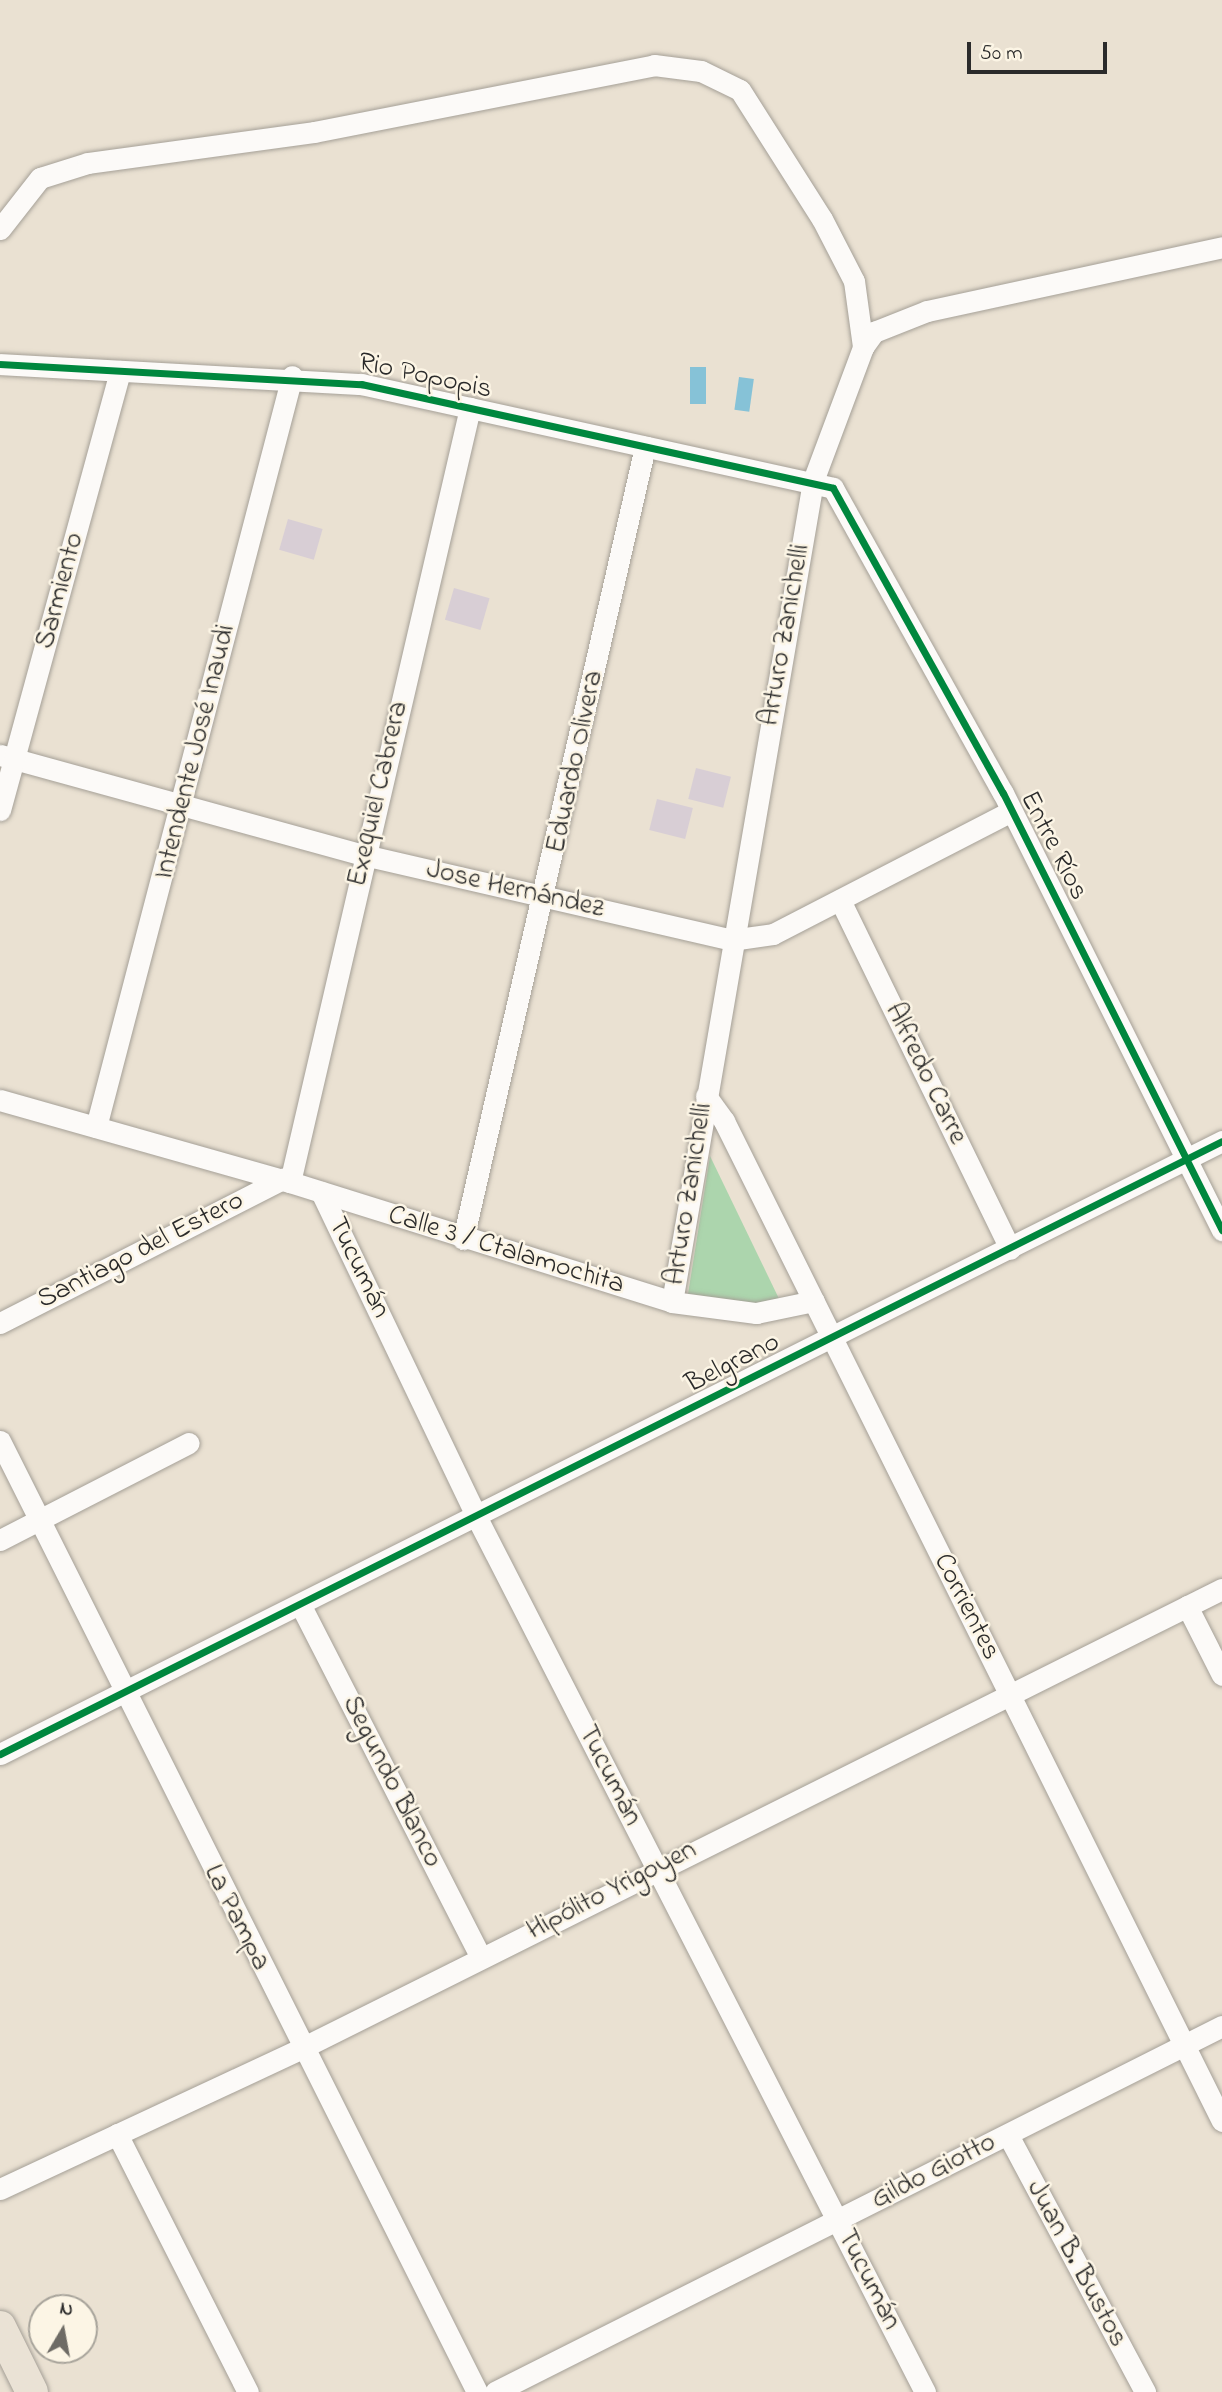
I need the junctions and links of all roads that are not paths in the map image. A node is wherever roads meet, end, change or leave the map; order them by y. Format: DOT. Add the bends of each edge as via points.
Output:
graph roads {
  1 [pos="0,229"];
  2 [pos="1222,247"];
  3 [pos="863,347"];
  4 [pos="0,364"];
  5 [pos="120,371"];
  6 [pos="292,376"];
  7 [pos="470,408"];
  8 [pos="645,447"];
  9 [pos="823,485"];
  10 [pos="7,757"];
  11 [pos="183,805"];
  12 [pos="0,810"];
  13 [pos="1011,811"];
  14 [pos="364,855"];
  15 [pos="546,899"];
  16 [pos="840,900"];
  17 [pos="731,940"];
  18 [pos="706,1096"];
  19 [pos="0,1100"];
  20 [pos="96,1127"];
  21 [pos="1222,1141"];
  22 [pos="1187,1159"];
  23 [pos="286,1181"];
  24 [pos="321,1192"];
  25 [pos="1222,1230"];
  26 [pos="463,1239"];
  27 [pos="1010,1248"];
  28 [pos="814,1301"];
  29 [pos="672,1302"];
  30 [pos="0,1323"];
  31 [pos="831,1338"];
  32 [pos="0,1441"];
  33 [pos="189,1443"];
  34 [pos="477,1518"];
  35 [pos="39,1521"];
  36 [pos="0,1540"];
  37 [pos="1222,1589"];
  38 [pos="301,1606"];
  39 [pos="1187,1606"];
  40 [pos="1222,1675"];
  41 [pos="1010,1694"];
  42 [pos="123,1695"];
  43 [pos="0,1754"];
  44 [pos="657,1868"];
  45 [pos="481,1957"];
  46 [pos="1222,2026"];
  47 [pos="1184,2045"];
  48 [pos="302,2048"];
  49 [pos="1222,2121"];
  50 [pos="117,2134"];
  51 [pos="1008,2135"];
  52 [pos="0,2189"];
  53 [pos="837,2222"];
  54 [pos="0,2327"];
  55 [pos="32,2392"];
  56 [pos="248,2392"];
  57 [pos="477,2392"];
  58 [pos="495,2392"];
  59 [pos="925,2392"];
  60 [pos="1145,2392"];
  1 -- 3 [label="street" via="40,178 88,163 314,132 654,65 701,71 740,90 822,219 854,281"];
  2 -- 3 [label="street" via="927,311 874,332"];
  3 -- 9 [label="street, Arturo Zanichelli"];
  4 -- 5 [label="street, Rio Popopis"];
  5 -- 6 [label="street, Rio Popopis"];
  5 -- 10 [label="street, Sarmiento"];
  6 -- 7 [label="street, Rio Popopis"];
  6 -- 11 [label="street, Intendente José Inaudi"];
  7 -- 8 [label="street, Rio Popopis"];
  7 -- 14 [label="street, Exequiel Cabrera"];
  8 -- 9 [label="street, Rio Popopis"];
  8 -- 15 [label="street, Eduardo Olivera"];
  9 -- 13 [label="street, Entre Ríos"];
  9 -- 17 [label="street, Arturo Zanichelli"];
  10 -- 11 [label="street, Jose Hernández"];
  10 -- 12 [label="street, Sarmiento"];
  11 -- 14 [label="street, Jose Hernández"];
  11 -- 20 [label="street, Intendente José Inaudi"];
  13 -- 16 [label="street, Jose Hernández"];
  13 -- 22 [label="street, Entre Ríos"];
  14 -- 15 [label="street, Jose Hernández"];
  14 -- 23 [label="street, Exequiel Cabrera"];
  15 -- 17 [label="street, Jose Hernández"];
  15 -- 26 [label="street, Eduardo Olivera"];
  16 -- 17 [label="street, Jose Hernández" via="773,934"];
  16 -- 27 [label="street, Alfredo Carre"];
  17 -- 18 [label="street, Arturo Zanichelli"];
  18 -- 28 [label="street, Corrientes"];
  18 -- 29 [label="street, Arturo Zanichelli"];
  19 -- 20 [label="street, Calle 3 / Ctalamochita"];
  20 -- 23 [label="street, Calle 3 / Ctalamochita"];
  21 -- 22 [label="street, Belgrano"];
  22 -- 25 [label="street, Entre Ríos"];
  22 -- 27 [label="street, Belgrano"];
  23 -- 24 [label="street, Calle 3 / Ctalamochita"];
  23 -- 30 [label="street, Santiago del Estero"];
  24 -- 26 [label="street, Calle 3 / Ctalamochita"];
  24 -- 34 [label="street, Tucumán"];
  26 -- 29 [label="street, Calle 3 / Ctalamochita"];
  27 -- 31 [label="street, Belgrano"];
  28 -- 29 [label="street, Calle 3 / Ctalamochita" via="756,1313"];
  28 -- 31 [label="street, Corrientes"];
  31 -- 34 [label="street, Belgrano"];
  31 -- 41 [label="street, Corrientes"];
  32 -- 35 [label="street, La Pampa"];
  33 -- 35 [label="street"];
  34 -- 38 [label="street, Belgrano"];
  34 -- 44 [label="street, Tucumán"];
  35 -- 36 [label="street"];
  35 -- 42 [label="street, La Pampa"];
  37 -- 39 [label="street, Hipólito Yrigoyen"];
  38 -- 42 [label="street, Belgrano"];
  38 -- 45 [label="street, Segundo Blanco"];
  39 -- 40 [label="street"];
  39 -- 41 [label="street, Hipólito Yrigoyen"];
  41 -- 44 [label="street, Hipólito Yrigoyen"];
  41 -- 47 [label="street, Corrientes"];
  42 -- 43 [label="street, Belgrano"];
  42 -- 48 [label="street, La Pampa"];
  44 -- 45 [label="street, Hipólito Yrigoyen"];
  44 -- 53 [label="street, Tucumán"];
  45 -- 48 [label="street, Hipólito Yrigoyen"];
  46 -- 47 [label="street, Gildo Giotto"];
  47 -- 49 [label="street, Corrientes"];
  47 -- 51 [label="street, Gildo Giotto"];
  48 -- 50 [label="street, Hipólito Yrigoyen"];
  48 -- 57 [label="street, La Pampa"];
  50 -- 52 [label="street, Hipólito Yrigoyen"];
  50 -- 56 [label="street"];
  51 -- 53 [label="street, Gildo Giotto"];
  51 -- 60 [label="street, Juan B. Bustos"];
  53 -- 58 [label="street, Gildo Giotto"];
  53 -- 59 [label="street, Tucumán"];
  54 -- 55 [label="main road"];
}
